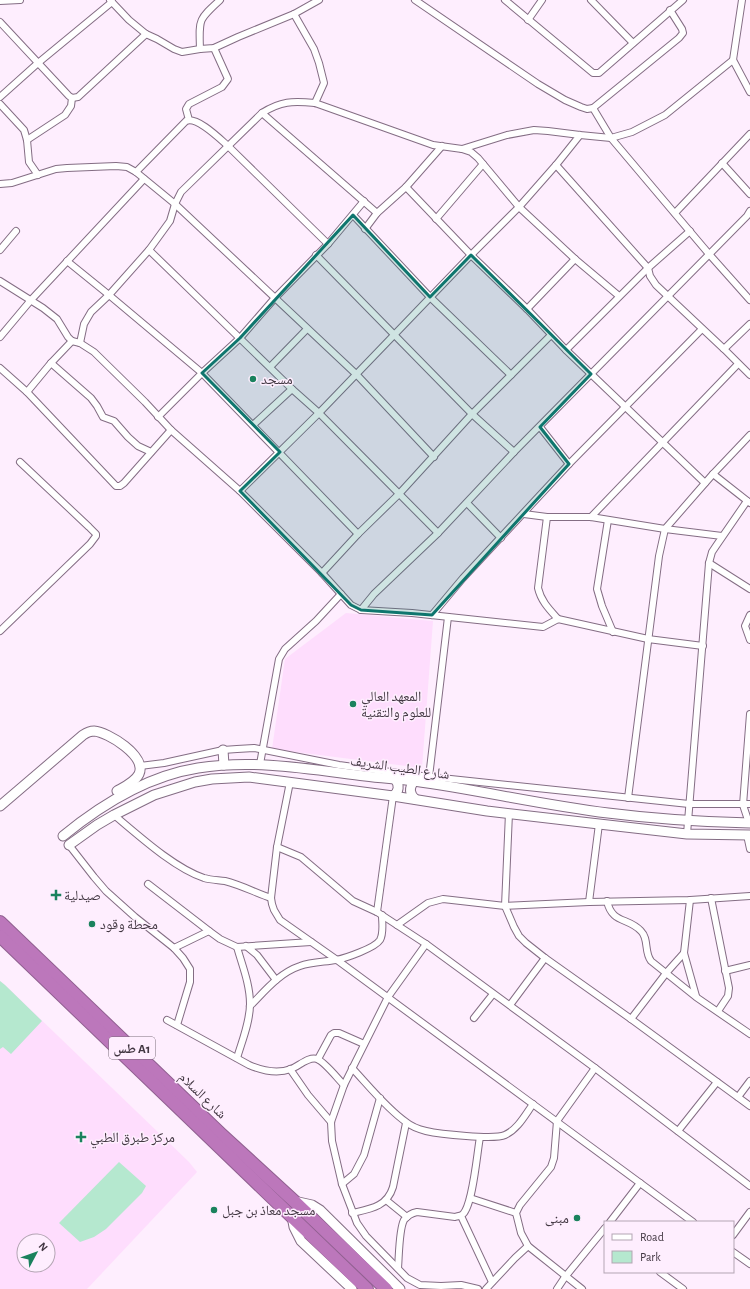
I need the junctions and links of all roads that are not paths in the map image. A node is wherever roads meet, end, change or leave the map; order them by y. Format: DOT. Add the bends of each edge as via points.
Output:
graph roads {
  1 [pos="20,0"];
  2 [pos="220,0"];
  3 [pos="319,0"];
  4 [pos="415,0"];
  5 [pos="504,0"];
  6 [pos="542,0"];
  7 [pos="591,0"];
  8 [pos="683,0"];
  9 [pos="742,0"];
  10 [pos="0,1"];
  11 [pos="111,1"];
  12 [pos="670,10"];
  13 [pos="294,14"];
  14 [pos="528,20"];
  15 [pos="0,22"];
  16 [pos="146,34"];
  17 [pos="633,43"];
  18 [pos="214,48"];
  19 [pos="200,49"];
  20 [pos="733,60"];
  21 [pos="38,63"];
  22 [pos="750,92"];
  23 [pos="0,97"];
  24 [pos="72,98"];
  25 [pos="315,103"];
  26 [pos="0,104"];
  27 [pos="593,108"];
  28 [pos="262,113"];
  29 [pos="190,120"];
  30 [pos="750,134"];
  31 [pos="580,136"];
  32 [pos="610,138"];
  33 [pos="27,140"];
  34 [pos="228,146"];
  35 [pos="442,146"];
  36 [pos="462,149"];
  37 [pos="722,163"];
  38 [pos="483,164"];
  39 [pos="556,165"];
  40 [pos="136,172"];
  41 [pos="38,175"];
  42 [pos="144,179"];
  43 [pos="0,184"];
  44 [pos="406,188"];
  45 [pos="750,194"];
  46 [pos="364,201"];
  47 [pos="174,204"];
  48 [pos="519,207"];
  49 [pos="377,213"];
  50 [pos="675,213"];
  51 [pos="749,215"];
  52 [pos="353,216"];
  53 [pos="436,219"];
  54 [pos="365,229"];
  55 [pos="16,231"];
  56 [pos="690,231"];
  57 [pos="328,244"];
  58 [pos="0,250"];
  59 [pos="149,250"];
  60 [pos="709,254"];
  61 [pos="316,255"];
  62 [pos="471,255"];
  63 [pos="575,259"];
  64 [pos="67,261"];
  65 [pos="648,268"];
  66 [pos="0,281"];
  67 [pos="109,295"];
  68 [pos="668,295"];
  69 [pos="619,296"];
  70 [pos="430,297"];
  71 [pos="274,299"];
  72 [pos="31,300"];
  73 [pos="750,300"];
  74 [pos="527,310"];
  75 [pos="750,324"];
  76 [pos="307,329"];
  77 [pos="702,329"];
  78 [pos="551,335"];
  79 [pos="394,336"];
  80 [pos="0,337"];
  81 [pos="240,338"];
  82 [pos="72,341"];
  83 [pos="80,343"];
  84 [pos="724,349"];
  85 [pos="566,350"];
  86 [pos="51,363"];
  87 [pos="738,364"];
  88 [pos="270,367"];
  89 [pos="0,368"];
  90 [pos="202,373"];
  91 [pos="591,374"];
  92 [pos="357,375"];
  93 [pos="511,375"];
  94 [pos="750,376"];
  95 [pos="292,389"];
  96 [pos="27,392"];
  97 [pos="626,408"];
  98 [pos="319,414"];
  99 [pos="472,414"];
  100 [pos="158,417"];
  101 [pos="254,425"];
  102 [pos="540,427"];
  103 [pos="171,430"];
  104 [pos="750,436"];
  105 [pos="662,443"];
  106 [pos="151,452"];
  107 [pos="280,452"];
  108 [pos="514,452"];
  109 [pos="434,457"];
  110 [pos="20,462"];
  111 [pos="569,464"];
  112 [pos="713,474"];
  113 [pos="705,483"];
  114 [pos="240,491"];
  115 [pos="399,494"];
  116 [pos="749,502"];
  117 [pos="467,503"];
  118 [pos="524,514"];
  119 [pos="591,517"];
  120 [pos="547,518"];
  121 [pos="608,520"];
  122 [pos="665,529"];
  123 [pos="438,533"];
  124 [pos="358,534"];
  125 [pos="722,536"];
  126 [pos="501,538"];
  127 [pos="709,563"];
  128 [pos="322,573"];
  129 [pos="750,589"];
  130 [pos="341,594"];
  131 [pos="361,610"];
  132 [pos="432,615"];
  133 [pos="750,615"];
  134 [pos="448,617"];
  135 [pos="558,619"];
  136 [pos="0,631"];
  137 [pos="613,632"];
  138 [pos="648,639"];
  139 [pos="750,640"];
  140 [pos="703,646"];
  141 [pos="750,714"];
  142 [pos="749,740"];
  143 [pos="223,750"];
  144 [pos="262,750"];
  145 [pos="260,764"];
  146 [pos="224,765"];
  147 [pos="140,766"];
  148 [pos="429,777"];
  149 [pos="395,779"];
  150 [pos="414,781"];
  151 [pos="290,782"];
  152 [pos="393,796"];
  153 [pos="628,798"];
  154 [pos="415,800"];
  155 [pos="108,803"];
  156 [pos="689,804"];
  157 [pos="750,804"];
  158 [pos="743,805"];
  159 [pos="0,806"];
  160 [pos="508,813"];
  161 [pos="114,815"];
  162 [pos="689,820"];
  163 [pos="750,823"];
  164 [pos="598,824"];
  165 [pos="687,834"];
  166 [pos="749,835"];
  167 [pos="63,836"];
  168 [pos="69,845"];
  169 [pos="277,847"];
  170 [pos="750,849"];
  171 [pos="148,884"];
  172 [pos="750,896"];
  173 [pos="271,898"];
  174 [pos="711,898"];
  175 [pos="690,900"];
  176 [pos="607,901"];
  177 [pos="589,902"];
  178 [pos="505,906"];
  179 [pos="380,914"];
  180 [pos="0,922"];
  181 [pos="397,924"];
  182 [pos="209,931"];
  183 [pos="0,936"];
  184 [pos="312,942"];
  185 [pos="426,944"];
  186 [pos="237,946"];
  187 [pos="246,946"];
  188 [pos="174,948"];
  189 [pos="684,953"];
  190 [pos="545,958"];
  191 [pos="337,960"];
  192 [pos="750,965"];
  193 [pos="725,971"];
  194 [pos="666,972"];
  195 [pos="276,980"];
  196 [pos="494,994"];
  197 [pos="388,997"];
  198 [pos="696,997"];
  199 [pos="510,1005"];
  200 [pos="250,1006"];
  201 [pos="718,1011"];
  202 [pos="474,1018"];
  203 [pos="631,1019"];
  204 [pos="166,1020"];
  205 [pos="177,1025"];
  206 [pos="750,1034"];
  207 [pos="364,1044"];
  208 [pos="237,1058"];
  209 [pos="318,1060"];
  210 [pos="352,1068"];
  211 [pos="595,1068"];
  212 [pos="290,1069"];
  213 [pos="750,1081"];
  214 [pos="717,1082"];
  215 [pos="344,1084"];
  216 [pos="738,1097"];
  217 [pos="380,1098"];
  218 [pos="533,1104"];
  219 [pos="750,1106"];
  220 [pos="557,1121"];
  221 [pos="331,1122"];
  222 [pos="406,1123"];
  223 [pos="678,1132"];
  224 [pos="480,1137"];
  225 [pos="260,1177"];
  226 [pos="640,1182"];
  227 [pos="342,1184"];
  228 [pos="750,1186"];
  229 [pos="470,1198"];
  230 [pos="386,1200"];
  231 [pos="294,1201"];
  232 [pos="516,1212"];
  233 [pos="750,1212"];
  234 [pos="352,1213"];
  235 [pos="292,1216"];
  236 [pos="461,1216"];
  237 [pos="407,1217"];
  238 [pos="611,1221"];
  239 [pos="692,1221"];
  240 [pos="604,1230"];
  241 [pos="734,1234"];
  242 [pos="528,1246"];
  243 [pos="734,1253"];
  244 [pos="750,1264"];
  245 [pos="398,1268"];
  246 [pos="661,1273"];
  247 [pos="565,1276"];
  248 [pos="492,1282"];
  249 [pos="352,1289"];
  250 [pos="367,1289"];
  251 [pos="386,1289"];
  252 [pos="400,1289"];
  253 [pos="478,1289"];
  254 [pos="486,1289"];
  255 [pos="557,1289"];
  256 [pos="582,1289"];
  257 [pos="683,1289"];
  1 -- 10 [label="street"];
  2 -- 19 [label="street" via="205,14 200,23"];
  3 -- 13 [label="street"];
  4 -- 27 [label="street" via="538,84 581,108"];
  5 -- 14 [label="street"];
  6 -- 14 [label="street"];
  7 -- 17 [label="street"];
  8 -- 12 [label="street"];
  9 -- 20 [label="street"];
  11 -- 16 [label="street"];
  11 -- 21 [label="street"];
  12 -- 17 [label="street"];
  12 -- 27 [label="street" via="683,33"];
  13 -- 18 [label="street"];
  13 -- 25 [label="street" via="314,48 324,83"];
  14 -- 17 [label="street" via="593,73 599,73"];
  15 -- 21 [label="street"];
  16 -- 19 [label="street" via="182,52"];
  16 -- 24 [label="street" via="78,97"];
  18 -- 19 [label="street"];
  18 -- 29 [label="street" via="228,79 222,87 189,104 186,110"];
  20 -- 22 [label="street"];
  20 -- 32 [label="street" via="665,115 632,132"];
  21 -- 23 [label="street"];
  21 -- 24 [label="street"];
  24 -- 33 [label="street" via="71,106 65,115"];
  25 -- 28 [label="street" via="294,101 273,106"];
  25 -- 35 [label="street"];
  26 -- 33 [label="street" via="24,130"];
  27 -- 32 [label="street"];
  28 -- 34 [label="street"];
  28 -- 46 [label="street"];
  29 -- 34 [label="street" via="212,132"];
  29 -- 40 [label="street"];
  30 -- 37 [label="street"];
  31 -- 32 [label="street"];
  31 -- 36 [label="street" via="534,130 507,135"];
  31 -- 39 [label="street"];
  32 -- 50 [label="street"];
  33 -- 41 [label="street" via="29,162"];
  34 -- 47 [label="street" via="181,192"];
  34 -- 57 [label="street"];
  35 -- 36 [label="street"];
  35 -- 44 [label="street"];
  36 -- 38 [label="street" via="471,152"];
  37 -- 45 [label="street"];
  37 -- 50 [label="street"];
  38 -- 48 [label="street"];
  38 -- 53 [label="street"];
  39 -- 48 [label="street"];
  39 -- 65 [label="street"];
  40 -- 41 [label="street" via="127,167 116,166 56,169"];
  40 -- 42 [label="street"];
  41 -- 43 [label="street"];
  42 -- 47 [label="street"];
  42 -- 64 [label="street"];
  44 -- 49 [label="street"];
  44 -- 53 [label="street"];
  46 -- 49 [label="street"];
  46 -- 52 [label="street"];
  47 -- 59 [label="street" via="170,221"];
  47 -- 71 [label="street"];
  48 -- 62 [label="street"];
  48 -- 63 [label="street"];
  49 -- 54 [label="street"];
  50 -- 56 [label="street"];
  51 -- 60 [label="street"];
  52 -- 54 [label="street"];
  52 -- 57 [label="street"];
  53 -- 62 [label="street"];
  54 -- 70 [label="street"];
  55 -- 58 [label="street"];
  56 -- 60 [label="street"];
  56 -- 65 [label="street"];
  57 -- 61 [label="street"];
  59 -- 67 [label="street"];
  59 -- 81 [label="street"];
  60 -- 68 [label="street"];
  60 -- 73 [label="street"];
  61 -- 71 [label="street"];
  61 -- 79 [label="street"];
  62 -- 70 [label="street"];
  62 -- 74 [label="street"];
  63 -- 69 [label="street"];
  63 -- 74 [label="street"];
  64 -- 67 [label="street"];
  64 -- 72 [label="street"];
  65 -- 68 [label="street" via="656,285"];
  65 -- 69 [label="street"];
  66 -- 72 [label="street"];
  67 -- 83 [label="street" via="87,319"];
  67 -- 90 [label="street"];
  68 -- 77 [label="street"];
  68 -- 91 [label="street"];
  69 -- 85 [label="street"];
  70 -- 79 [label="street"];
  70 -- 93 [label="street"];
  71 -- 76 [label="street"];
  71 -- 81 [label="street"];
  72 -- 80 [label="street"];
  72 -- 82 [label="street" via="58,319 65,334"];
  74 -- 78 [label="street"];
  75 -- 84 [label="street"];
  76 -- 88 [label="street"];
  76 -- 92 [label="street"];
  77 -- 84 [label="street"];
  77 -- 97 [label="street"];
  78 -- 85 [label="street"];
  78 -- 93 [label="street"];
  79 -- 92 [label="street"];
  79 -- 99 [label="street"];
  81 -- 88 [label="street"];
  81 -- 90 [label="street"];
  82 -- 83 [label="street"];
  82 -- 86 [label="street"];
  83 -- 100 [label="street" via="94,352"];
  84 -- 87 [label="street"];
  85 -- 91 [label="street"];
  86 -- 96 [label="street"];
  86 -- 106 [label="street" via="91,398 103,417 114,421 138,446"];
  87 -- 94 [label="street"];
  87 -- 105 [label="street"];
  88 -- 95 [label="street"];
  89 -- 96 [label="street"];
  90 -- 100 [label="street"];
  90 -- 101 [label="street"];
  91 -- 97 [label="street"];
  91 -- 102 [label="street"];
  92 -- 98 [label="street"];
  92 -- 109 [label="street"];
  93 -- 99 [label="street"];
  95 -- 98 [label="street"];
  95 -- 101 [label="street"];
  96 -- 106 [label="street" via="116,486 124,483"];
  97 -- 105 [label="street"];
  97 -- 111 [label="street"];
  98 -- 107 [label="street"];
  98 -- 115 [label="street"];
  99 -- 108 [label="street"];
  99 -- 109 [label="street"];
  100 -- 103 [label="street"];
  101 -- 107 [label="street"];
  102 -- 108 [label="street"];
  102 -- 111 [label="street"];
  103 -- 106 [label="street"];
  103 -- 114 [label="street"];
  104 -- 112 [label="street"];
  105 -- 113 [label="street"];
  105 -- 119 [label="street"];
  107 -- 114 [label="street"];
  107 -- 124 [label="street"];
  108 -- 117 [label="street"];
  109 -- 115 [label="street"];
  110 -- 136 [label="street" via="96,536"];
  111 -- 118 [label="street"];
  112 -- 113 [label="street"];
  112 -- 116 [label="street"];
  113 -- 122 [label="street"];
  114 -- 128 [label="street"];
  115 -- 123 [label="street"];
  115 -- 124 [label="street"];
  116 -- 125 [label="street"];
  117 -- 123 [label="street"];
  117 -- 126 [label="street"];
  118 -- 120 [label="street"];
  118 -- 126 [label="street"];
  119 -- 120 [label="street"];
  119 -- 121 [label="street"];
  120 -- 135 [label="street" via="538,588 540,597"];
  121 -- 122 [label="street"];
  121 -- 137 [label="street" via="598,589"];
  122 -- 125 [label="street"];
  122 -- 138 [label="street"];
  123 -- 131 [label="street" via="374,594"];
  124 -- 128 [label="street"];
  125 -- 127 [label="street" via="712,552"];
  126 -- 132 [label="street"];
  127 -- 129 [label="street"];
  127 -- 140 [label="street"];
  128 -- 130 [label="street"];
  130 -- 131 [label="street" via="351,605"];
  130 -- 144 [label="street" via="285,649 279,659"];
  131 -- 132 [label="street"];
  132 -- 134 [label="street"];
  133 -- 139 [label="street" via="745,626"];
  134 -- 135 [label="street" via="543,627"];
  134 -- 148 [label="street"];
  135 -- 137 [label="street"];
  137 -- 138 [label="street"];
  138 -- 140 [label="street"];
  138 -- 153 [label="street"];
  140 -- 156 [label="street"];
  141 -- 142 [label="street"];
  142 -- 158 [label="street"];
  143 -- 144 [label="street"];
  143 -- 146 [label="main road"];
  143 -- 147 [label="street"];
  144 -- 145 [label="street"];
  144 -- 148 [label="street" via="339,766"];
  145 -- 146 [label="main road, شارع الطيب الشريف"];
  145 -- 149 [label="main road, شارع الطيب الشريف"];
  146 -- 155 [label="main road, شارع الطيب الشريف" via="176,773 135,788"];
  147 -- 155 [label="main road" via="136,779 110,796"];
  147 -- 159 [label="main road" via="136,756 124,745 102,733 88,732"];
  148 -- 153 [label="street"];
  149 -- 150 [label="main road, شارع الطيب الشريف"];
  149 -- 152 [label="main road" via="398,788"];
  150 -- 154 [label="main road" via="410,792"];
  150 -- 162 [label="main road, شارع الطيب الشريف" via="608,813"];
  151 -- 152 [label="main road"];
  151 -- 161 [label="main road" via="249,777 195,782 154,795"];
  151 -- 169 [label="street"];
  152 -- 154 [label="main road"];
  152 -- 179 [label="street"];
  153 -- 156 [label="street"];
  154 -- 160 [label="main road"];
  155 -- 161 [label="main road"];
  155 -- 167 [label="main road, شارع الطيب الشريف"];
  156 -- 158 [label="street"];
  156 -- 162 [label="street"];
  157 -- 158 [label="street"];
  158 -- 163 [label="street"];
  160 -- 164 [label="main road"];
  160 -- 178 [label="street"];
  161 -- 168 [label="main road"];
  161 -- 173 [label="street" via="151,846 195,874 235,884"];
  162 -- 163 [label="main road, شارع الطيب الشريف"];
  162 -- 165 [label="street"];
  164 -- 165 [label="main road"];
  164 -- 177 [label="street"];
  165 -- 166 [label="main road"];
  166 -- 170 [label="street"];
  168 -- 188 [label="street" via="106,891"];
  169 -- 173 [label="street"];
  169 -- 179 [label="street" via="302,857 353,901"];
  171 -- 182 [label="street"];
  172 -- 174 [label="street"];
  173 -- 184 [label="street" via="280,920"];
  174 -- 175 [label="street"];
  174 -- 193 [label="street"];
  175 -- 176 [label="street"];
  175 -- 189 [label="street"];
  176 -- 177 [label="street"];
  176 -- 194 [label="street" via="612,914 642,932 649,958"];
  177 -- 178 [label="street"];
  178 -- 181 [label="street" via="438,900 428,903"];
  178 -- 190 [label="street" via="519,936"];
  179 -- 181 [label="street"];
  179 -- 191 [label="street" via="382,934 379,941 373,946"];
  180 -- 225 [label="highway, شارع السلام / طس A1"];
  181 -- 185 [label="street"];
  182 -- 186 [label="street"];
  182 -- 188 [label="street"];
  183 -- 225 [label="highway, شارع السلام / طس A1"];
  184 -- 187 [label="street"];
  184 -- 191 [label="street"];
  185 -- 196 [label="street"];
  185 -- 197 [label="street"];
  186 -- 187 [label="street"];
  186 -- 200 [label="street" via="248,984"];
  187 -- 195 [label="street" via="257,955"];
  188 -- 205 [label="street" via="188,963 191,975"];
  189 -- 194 [label="street"];
  189 -- 198 [label="street"];
  190 -- 199 [label="street"];
  190 -- 203 [label="street"];
  191 -- 195 [label="street" via="300,966"];
  191 -- 197 [label="street"];
  192 -- 193 [label="street"];
  193 -- 201 [label="street" via="729,992"];
  194 -- 198 [label="street"];
  194 -- 203 [label="street"];
  195 -- 200 [label="street"];
  196 -- 199 [label="street"];
  196 -- 202 [label="street"];
  197 -- 207 [label="street"];
  197 -- 218 [label="street"];
  198 -- 201 [label="street"];
  199 -- 211 [label="street"];
  200 -- 208 [label="street"];
  201 -- 206 [label="street"];
  203 -- 214 [label="street"];
  204 -- 205 [label="street"];
  205 -- 208 [label="street"];
  207 -- 209 [label="street" via="334,1032"];
  207 -- 210 [label="street"];
  208 -- 212 [label="street" via="261,1070 275,1072"];
  209 -- 212 [label="street" via="311,1059"];
  209 -- 215 [label="street"];
  210 -- 215 [label="street"];
  210 -- 217 [label="street"];
  211 -- 220 [label="street"];
  211 -- 223 [label="street"];
  212 -- 221 [label="street"];
  213 -- 216 [label="street"];
  214 -- 216 [label="street"];
  214 -- 223 [label="street"];
  215 -- 221 [label="street"];
  216 -- 219 [label="street"];
  217 -- 222 [label="street"];
  217 -- 227 [label="street" via="364,1155 354,1174"];
  218 -- 220 [label="street"];
  218 -- 224 [label="street" via="510,1132 502,1136"];
  220 -- 226 [label="street"];
  220 -- 232 [label="street" via="551,1167"];
  221 -- 227 [label="street" via="332,1141"];
  222 -- 224 [label="street" via="426,1131"];
  222 -- 230 [label="street" via="392,1192"];
  223 -- 228 [label="street"];
  224 -- 229 [label="street"];
  225 -- 231 [label="highway, شارع السلام"];
  225 -- 235 [label="highway, شارع السلام / طس A1"];
  226 -- 238 [label="street"];
  226 -- 239 [label="street"];
  227 -- 234 [label="street"];
  229 -- 232 [label="street"];
  229 -- 236 [label="street" via="467,1209"];
  230 -- 234 [label="street" via="373,1208"];
  230 -- 237 [label="street"];
  231 -- 251 [label="highway, شارع السلام"];
  231 -- 252 [label="main road" via="312,1205 320,1210"];
  232 -- 242 [label="street" via="521,1233"];
  233 -- 241 [label="street"];
  234 -- 245 [label="street" via="363,1232"];
  235 -- 249 [label="main road" via="301,1241"];
  235 -- 250 [label="highway, شارع السلام / طس A1"];
  236 -- 237 [label="street" via="449,1217 417,1212"];
  236 -- 248 [label="street"];
  237 -- 245 [label="street" via="403,1224"];
  240 -- 247 [label="street"];
  242 -- 247 [label="street"];
  242 -- 248 [label="street"];
  243 -- 244 [label="street"];
  245 -- 253 [label="street" via="416,1284 461,1285"];
  246 -- 257 [label="street"];
  247 -- 255 [label="street"];
  247 -- 256 [label="street"];
  248 -- 254 [label="street"];
}
